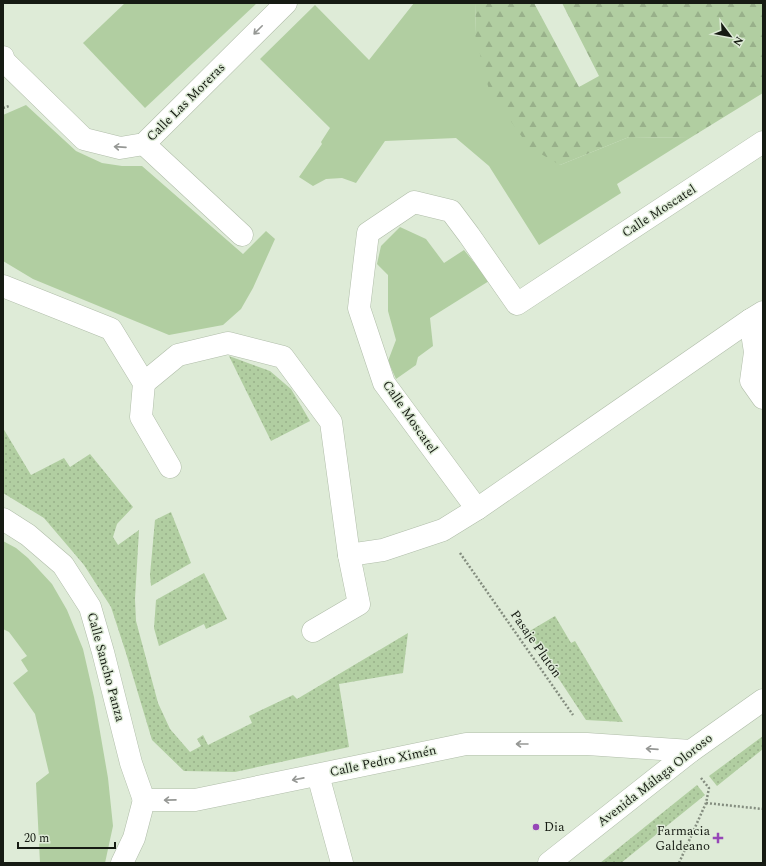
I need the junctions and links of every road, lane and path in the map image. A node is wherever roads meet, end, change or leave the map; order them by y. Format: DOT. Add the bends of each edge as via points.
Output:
graph roads {
  1 [pos="286,3"];
  2 [pos="3,60"];
  3 [pos="763,142"];
  4 [pos="144,144"];
  5 [pos="242,235"];
  6 [pos="3,286"];
  7 [pos="757,316"];
  8 [pos="144,384"];
  9 [pos="763,398"];
  10 [pos="170,467"];
  11 [pos="477,509"];
  12 [pos="3,519"];
  13 [pos="349,555"];
  14 [pos="464,558"];
  15 [pos="313,631"];
  16 [pos="763,700"];
  17 [pos="587,744"];
  18 [pos="691,751"];
  19 [pos="318,775"];
  20 [pos="701,778"];
  21 [pos="144,800"];
  22 [pos="706,803"];
  23 [pos="763,809"];
  24 [pos="122,863"];
  25 [pos="342,863"];
  26 [pos="549,863"];
  27 [pos="679,863"];
  1 -- 4 [label="street, Calle Las Moreras, one-way"];
  4 -- 2 [label="street, Calle Las Moreras, one-way" via="120,148 84,139"];
  3 -- 11 [label="street, Calle Moscatel" via="517,304 451,211 414,202 368,233 359,308 384,383"];
  4 -- 5 [label="street"];
  6 -- 8 [label="street" via="111,329"];
  7 -- 9 [label="street" via="750,381"];
  7 -- 11 [label="street"];
  8 -- 10 [label="street" via="142,417"];
  8 -- 13 [label="street" via="178,355 228,344 283,357 331,422"];
  11 -- 13 [label="street" via="443,530 383,550"];
  12 -- 21 [label="street, Calle Sancho Panza" via="28,535 63,565 90,607 131,763"];
  13 -- 15 [label="street" via="359,604"];
  14 -- 17 [label="path, Pasaje Plutón" via="580,725"];
  16 -- 18 [label="street, Avenida Málaga Oloroso"];
  18 -- 17 [label="street, Calle Pedro Ximén, one-way"];
  17 -- 19 [label="street, Calle Pedro Ximén, one-way" via="466,744"];
  18 -- 26 [label="street, Avenida Málaga Oloroso"];
  19 -- 21 [label="street, Calle Pedro Ximén, one-way" via="195,800"];
  19 -- 25 [label="street"];
  20 -- 22 [label="path" via="709,788"];
  21 -- 24 [label="street" via="134,838"];
  22 -- 23 [label="path"];
  22 -- 27 [label="path"];
}
